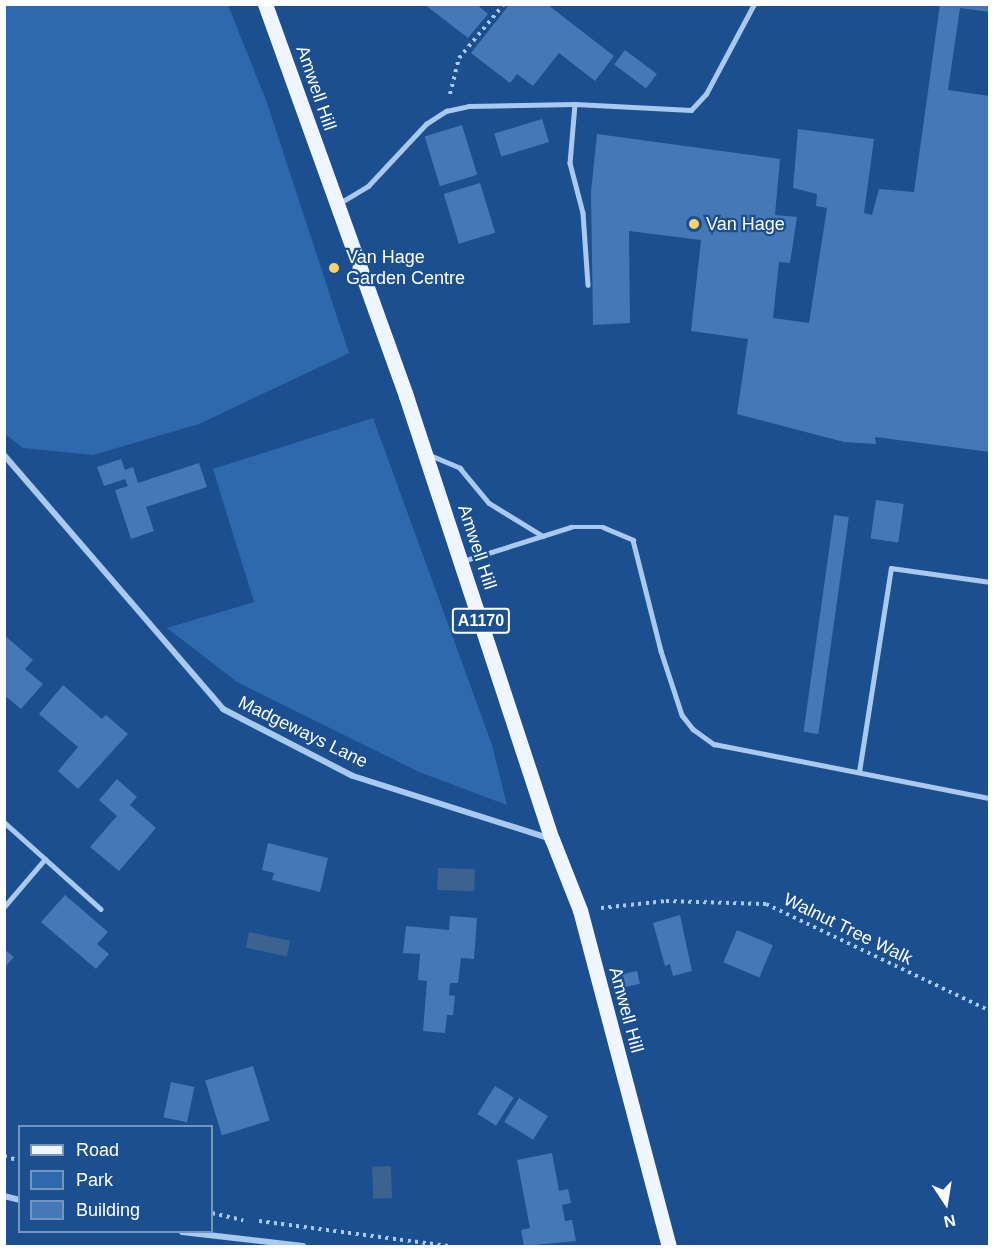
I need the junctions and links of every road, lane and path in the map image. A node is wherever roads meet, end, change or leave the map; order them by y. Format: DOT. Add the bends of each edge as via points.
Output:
graph roads {
  1 [pos="265,4"];
  2 [pos="504,4"];
  3 [pos="754,4"];
  4 [pos="575,104"];
  5 [pos="446,111"];
  6 [pos="336,206"];
  7 [pos="588,285"];
  8 [pos="425,453"];
  9 [pos="4,455"];
  10 [pos="543,536"];
  11 [pos="461,562"];
  12 [pos="990,582"];
  13 [pos="859,772"];
  14 [pos="990,798"];
  15 [pos="4,822"];
  16 [pos="552,839"];
  17 [pos="45,859"];
  18 [pos="4,907"];
  19 [pos="101,909"];
  20 [pos="580,910"];
  21 [pos="990,1011"];
  22 [pos="213,1213"];
  23 [pos="191,1233"];
  24 [pos="303,1246"];
  25 [pos="450,1246"];
  26 [pos="669,1246"];
  1 -- 6 [label="main road, Amwell Hill / A1170"];
  2 -- 5 [label="path" via="459,58"];
  3 -- 4 [label="lane" via="706,94 691,110"];
  4 -- 5 [label="lane" via="469,106"];
  4 -- 7 [label="lane" via="570,163 583,213"];
  5 -- 6 [label="lane" via="426,124 369,186"];
  6 -- 8 [label="main road, Amwell Hill / A1170"];
  8 -- 10 [label="lane" via="460,468 489,503"];
  8 -- 11 [label="main road, Amwell Hill / A1170"];
  9 -- 16 [label="street, Madgeways Lane" via="223,709 352,776"];
  10 -- 11 [label="lane"];
  10 -- 13 [label="lane" via="571,527 603,527 633,540 661,651 682,715 693,729 714,744"];
  11 -- 16 [label="main road, Amwell Hill / A1170"];
  12 -- 13 [label="lane" via="891,568"];
  13 -- 14 [label="lane"];
  15 -- 17 [label="lane"];
  16 -- 20 [label="main road, Amwell Hill / A1170"];
  17 -- 18 [label="lane"];
  17 -- 19 [label="lane"];
  20 -- 21 [label="path, Walnut Tree Walk" via="666,901 766,904"];
  20 -- 26 [label="main road, Amwell Hill / A1170"];
  22 -- 25 [label="path"];
  23 -- 24 [label="street"];
}
